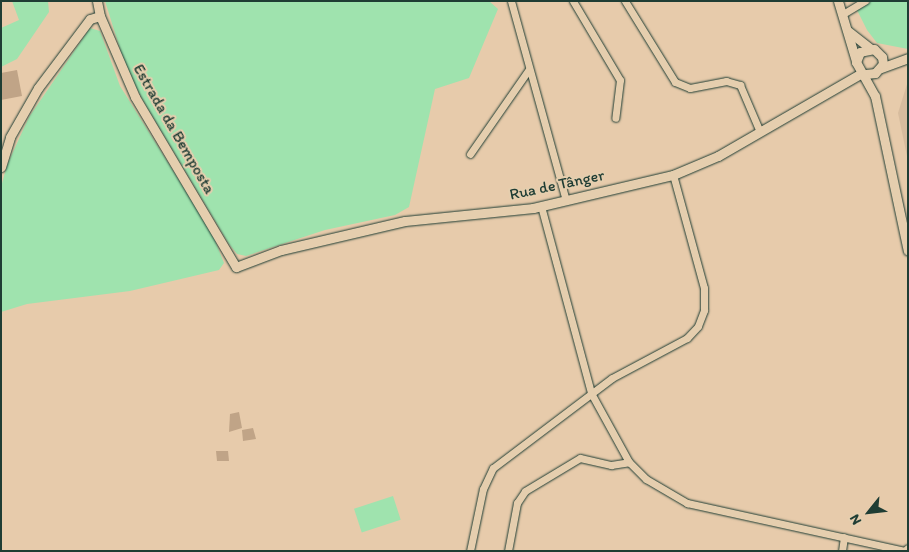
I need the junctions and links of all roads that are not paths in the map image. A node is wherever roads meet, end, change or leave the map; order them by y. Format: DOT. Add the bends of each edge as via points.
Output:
graph roads {
  1 [pos="97,1"];
  2 [pos="511,1"];
  3 [pos="573,1"];
  4 [pos="625,1"];
  5 [pos="838,1"];
  6 [pos="865,1"];
  7 [pos="843,14"];
  8 [pos="100,16"];
  9 [pos="848,31"];
  10 [pos="874,49"];
  11 [pos="905,59"];
  12 [pos="856,62"];
  13 [pos="529,69"];
  14 [pos="880,69"];
  15 [pos="864,74"];
  16 [pos="875,96"];
  17 [pos="615,118"];
  18 [pos="760,132"];
  19 [pos="470,154"];
  20 [pos="1,167"];
  21 [pos="672,175"];
  22 [pos="566,200"];
  23 [pos="541,206"];
  24 [pos="908,251"];
  25 [pos="236,267"];
  26 [pos="591,394"];
  27 [pos="629,462"];
  28 [pos="844,537"];
  29 [pos="906,550"];
  30 [pos="470,551"];
  31 [pos="508,551"];
  32 [pos="842,551"];
  1 -- 8 [label="street, Estrada da Bemposta"];
  2 -- 13 [label="street"];
  3 -- 17 [label="street" via="620,80"];
  4 -- 18 [label="street" via="675,82 690,88 726,82 740,85"];
  5 -- 7 [label="street"];
  6 -- 7 [label="street"];
  7 -- 9 [label="street"];
  8 -- 20 [label="street" via="90,19 38,88 10,137"];
  8 -- 25 [label="street, Estrada da Bemposta" via="135,97"];
  9 -- 10 [label="street"];
  9 -- 12 [label="street"];
  10 -- 11 [label="street"];
  10 -- 12 [label="street" via="860,52"];
  10 -- 14 [label="street" via="883,60"];
  11 -- 14 [label="street, Rua de Tânger"];
  12 -- 15 [label="street"];
  13 -- 19 [label="street"];
  13 -- 22 [label="street"];
  14 -- 15 [label="street, Rua de Tânger"];
  14 -- 16 [label="street"];
  15 -- 16 [label="street"];
  15 -- 18 [label="street, Rua de Tânger"];
  16 -- 24 [label="street"];
  18 -- 21 [label="street, Rua de Tânger"];
  21 -- 22 [label="street, Rua de Tânger"];
  21 -- 26 [label="street" via="704,288 704,310 698,326 687,338"];
  22 -- 23 [label="street, Rua de Tânger"];
  23 -- 25 [label="street, Rua de Tânger" via="405,221 281,250"];
  23 -- 26 [label="street"];
  26 -- 27 [label="street"];
  26 -- 30 [label="street" via="509,454 487,476"];
  27 -- 28 [label="street" via="666,494 687,503"];
  27 -- 31 [label="street" via="611,465 580,458 525,491 517,503"];
  28 -- 29 [label="street"];
  28 -- 32 [label="street"];
}
